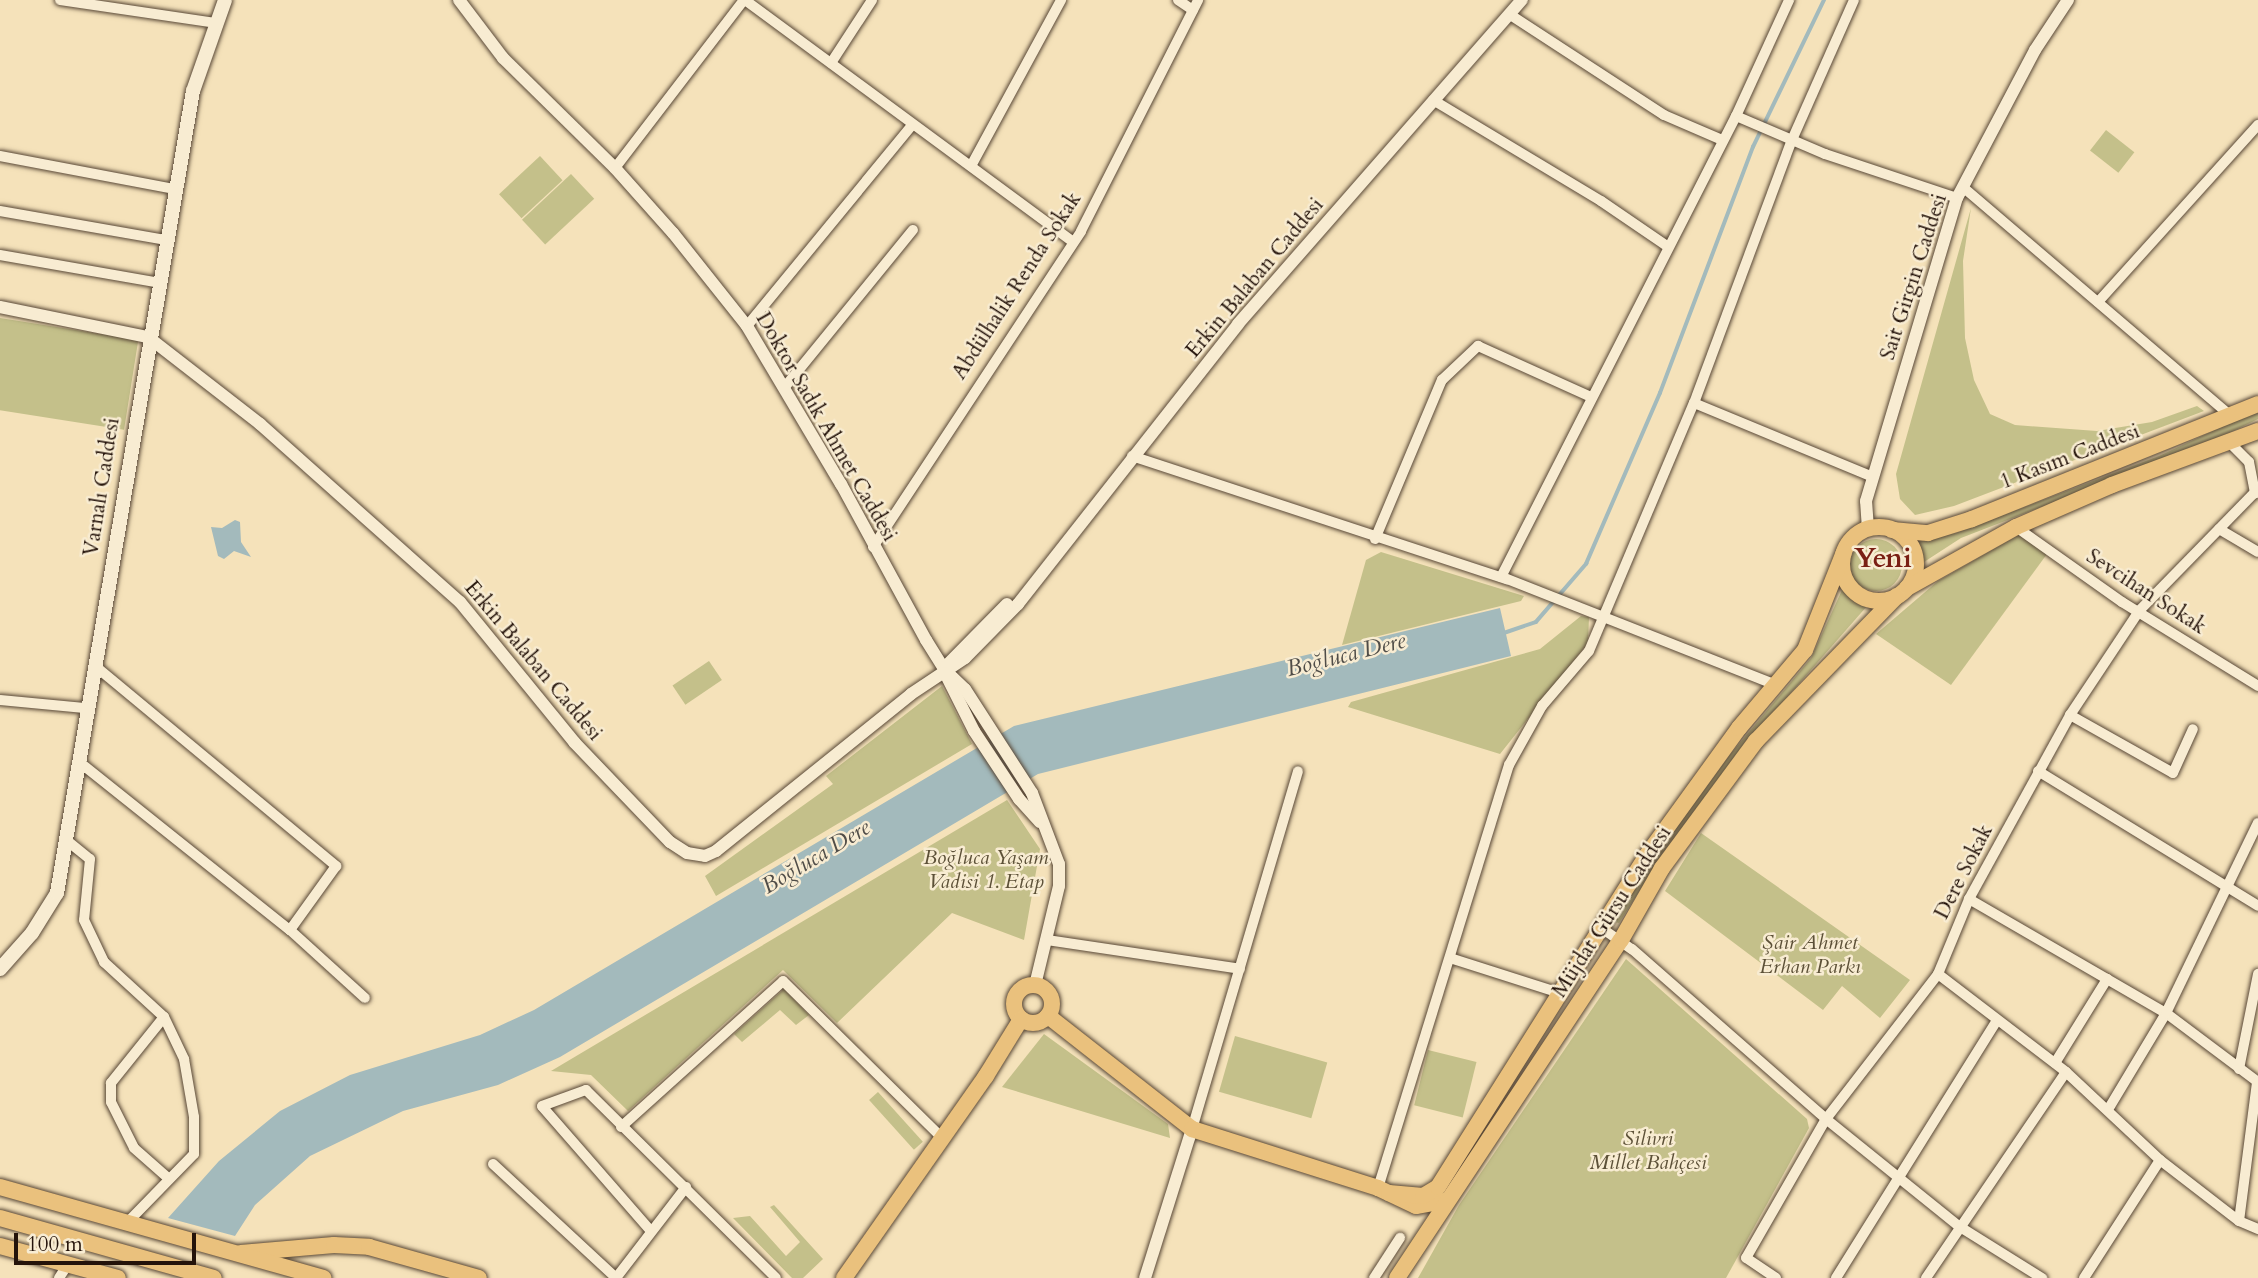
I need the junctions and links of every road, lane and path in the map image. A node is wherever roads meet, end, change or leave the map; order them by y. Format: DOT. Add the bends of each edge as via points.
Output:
graph roads {
  1 [pos="60,0"];
  2 [pos="225,0"];
  3 [pos="744,0"];
  4 [pos="872,0"];
  5 [pos="1060,0"];
  6 [pos="1178,0"];
  7 [pos="1198,0"];
  8 [pos="1522,0"];
  9 [pos="1789,0"];
  10 [pos="1854,0"];
  11 [pos="2068,0"];
  12 [pos="2077,0"];
  13 [pos="466,3"];
  14 [pos="1193,10"];
  15 [pos="1509,14"];
  16 [pos="215,23"];
  17 [pos="2035,50"];
  18 [pos="831,64"];
  19 [pos="1433,100"];
  20 [pos="1735,116"];
  21 [pos="913,124"];
  22 [pos="2258,125"];
  23 [pos="1792,140"];
  24 [pos="1722,141"];
  25 [pos="0,156"];
  26 [pos="971,166"];
  27 [pos="615,168"];
  28 [pos="175,189"];
  29 [pos="1961,193"];
  30 [pos="0,211"];
  31 [pos="913,230"];
  32 [pos="166,240"];
  33 [pos="1073,242"];
  34 [pos="1667,246"];
  35 [pos="0,255"];
  36 [pos="160,283"];
  37 [pos="2098,302"];
  38 [pos="0,307"];
  39 [pos="747,326"];
  40 [pos="148,337"];
  41 [pos="784,388"];
  42 [pos="1591,397"];
  43 [pos="1694,403"];
  44 [pos="2258,404"];
  45 [pos="2232,417"];
  46 [pos="2258,431"];
  47 [pos="2230,443"];
  48 [pos="1132,456"];
  49 [pos="1873,477"];
  50 [pos="2256,491"];
  51 [pos="2016,527"];
  52 [pos="1868,529"];
  53 [pos="2219,529"];
  54 [pos="1892,530"];
  55 [pos="1375,539"];
  56 [pos="873,547"];
  57 [pos="1844,552"];
  58 [pos="2258,552"];
  59 [pos="1501,577"];
  60 [pos="1902,592"];
  61 [pos="2139,611"];
  62 [pos="1604,615"];
  63 [pos="94,666"];
  64 [pos="944,669"];
  65 [pos="1778,686"];
  66 [pos="2258,686"];
  67 [pos="0,700"];
  68 [pos="85,708"];
  69 [pos="2070,715"];
  70 [pos="2193,729"];
  71 [pos="78,761"];
  72 [pos="1298,771"];
  73 [pos="2038,771"];
  74 [pos="2258,823"];
  75 [pos="1044,827"];
  76 [pos="65,839"];
  77 [pos="2226,889"];
  78 [pos="1969,899"];
  79 [pos="2258,906"];
  80 [pos="1600,927"];
  81 [pos="289,930"];
  82 [pos="1047,940"];
  83 [pos="1621,940"];
  84 [pos="1450,958"];
  85 [pos="0,969"];
  86 [pos="1240,969"];
  87 [pos="1938,974"];
  88 [pos="2107,979"];
  89 [pos="2257,980"];
  90 [pos="1035,985"];
  91 [pos="1560,993"];
  92 [pos="365,998"];
  93 [pos="2166,1013"];
  94 [pos="1048,1016"];
  95 [pos="164,1017"];
  96 [pos="1021,1019"];
  97 [pos="1997,1020"];
  98 [pos="2055,1063"];
  99 [pos="2239,1069"];
  100 [pos="2066,1072"];
  101 [pos="2258,1082"];
  102 [pos="2109,1108"];
  103 [pos="1826,1119"];
  104 [pos="621,1126"];
  105 [pos="1192,1129"];
  106 [pos="943,1139"];
  107 [pos="2160,1160"];
  108 [pos="493,1164"];
  109 [pos="1898,1177"];
  110 [pos="168,1178"];
  111 [pos="0,1187"];
  112 [pos="685,1187"];
  113 [pos="1384,1190"];
  114 [pos="1445,1201"];
  115 [pos="0,1218"];
  116 [pos="2239,1221"];
  117 [pos="127,1223"];
  118 [pos="1960,1227"];
  119 [pos="2258,1229"];
  120 [pos="650,1230"];
  121 [pos="1400,1238"];
  122 [pos="0,1246"];
  123 [pos="240,1254"];
  124 [pos="63,1271"];
  125 [pos="209,1277"];
  126 [pos="118,1278"];
  127 [pos="323,1278"];
  128 [pos="479,1278"];
  129 [pos="616,1278"];
  130 [pos="776,1278"];
  131 [pos="844,1278"];
  132 [pos="1145,1278"];
  133 [pos="1374,1278"];
  134 [pos="1397,1278"];
  135 [pos="1776,1278"];
  136 [pos="1836,1278"];
  137 [pos="1926,1278"];
  138 [pos="2042,1278"];
  139 [pos="2084,1278"];
  1 -- 16 [label="street"];
  2 -- 16 [label="main road, Varnalı Caddesi"];
  3 -- 18 [label="street"];
  3 -- 27 [label="street"];
  4 -- 18 [label="street"];
  5 -- 26 [label="street"];
  6 -- 14 [label="street"];
  7 -- 14 [label="street, Abdülhalik Renda Sokak"];
  8 -- 15 [label="street, Erkin Balaban Caddesi"];
  9 -- 20 [label="street"];
  10 -- 23 [label="street"];
  11 -- 17 [label="street, Sait Girgin Caddesi"];
  12 -- 17 [label="street, Sait Girgin Caddesi"];
  13 -- 27 [label="street, Doktor Sadık Ahmet Caddesi" via="503,58"];
  14 -- 33 [label="street, Abdülhalik Renda Sokak"];
  15 -- 19 [label="street, Erkin Balaban Caddesi"];
  15 -- 24 [label="street" via="1664,115"];
  16 -- 28 [label="main road, Varnalı Caddesi" via="193,91"];
  17 -- 29 [label="street, Sait Girgin Caddesi"];
  18 -- 21 [label="street"];
  19 -- 34 [label="street"];
  19 -- 48 [label="street, Erkin Balaban Caddesi" via="1238,324"];
  20 -- 23 [label="street"];
  20 -- 24 [label="street"];
  21 -- 26 [label="street"];
  21 -- 39 [label="street"];
  22 -- 37 [label="street"];
  23 -- 29 [label="street"];
  23 -- 43 [label="street"];
  24 -- 34 [label="street"];
  25 -- 28 [label="street"];
  26 -- 33 [label="street"];
  27 -- 39 [label="street, Doktor Sadık Ahmet Caddesi"];
  28 -- 32 [label="main road, Varnalı Caddesi"];
  29 -- 37 [label="street"];
  29 -- 49 [label="street, Sait Girgin Caddesi"];
  30 -- 32 [label="street"];
  31 -- 41 [label="street"];
  32 -- 36 [label="main road, Varnalı Caddesi"];
  33 -- 56 [label="street, Abdülhalik Renda Sokak"];
  34 -- 42 [label="street"];
  35 -- 36 [label="street"];
  36 -- 40 [label="main road, Varnalı Caddesi"];
  37 -- 45 [label="street"];
  38 -- 40 [label="street, Erkin Balaban Caddesi"];
  39 -- 41 [label="street, Doktor Sadık Ahmet Caddesi"];
  40 -- 63 [label="main road, Varnalı Caddesi"];
  40 -- 64 [label="street, Erkin Balaban Caddesi" via="260,425 460,602 575,742 670,842 687,853 705,856 716,851"];
  41 -- 56 [label="street, Doktor Sadık Ahmet Caddesi"];
  42 -- 55 [label="street" via="1478,346 1441,380"];
  42 -- 59 [label="street"];
  43 -- 49 [label="street"];
  43 -- 62 [label="street"];
  44 -- 45 [label="main road, 1 Kasım Caddesi"];
  45 -- 54 [label="main road, 1 Kasım Caddesi" via="1928,533"];
  46 -- 47 [label="main road, 1 Kasım Caddesi"];
  47 -- 50 [label="street" via="2249,462"];
  47 -- 51 [label="main road, 1 Kasım Caddesi" via="2112,485"];
  48 -- 55 [label="street"];
  48 -- 64 [label="street, Erkin Balaban Caddesi" via="1026,588 957,651"];
  49 -- 52 [label="street, Sait Girgin Caddesi" via="1866,501"];
  50 -- 53 [label="street, Dere Sokak"];
  51 -- 60 [label="main road, 1 Kasım Caddesi"];
  51 -- 61 [label="street, Sevcihan Sokak"];
  52 -- 54 [label="main road"];
  52 -- 57 [label="main road"];
  53 -- 58 [label="street"];
  53 -- 61 [label="street, Dere Sokak"];
  54 -- 60 [label="main road" via="1903,536 1915,555 1913,578"];
  55 -- 59 [label="street"];
  56 -- 64 [label="street, Doktor Sadık Ahmet Caddesi"];
  57 -- 60 [label="main road" via="1844,577 1850,588 1872,601"];
  57 -- 65 [label="main road, Müjdat Gürsu Caddesi" via="1805,650"];
  59 -- 62 [label="street"];
  60 -- 83 [label="main road, Müjdat Gürsu Caddesi" via="1756,741 1662,868"];
  61 -- 66 [label="street, Sevcihan Sokak"];
  61 -- 69 [label="street, Dere Sokak"];
  62 -- 65 [label="street"];
  62 -- 84 [label="street" via="1590,651 1542,706 1509,765"];
  63 -- 68 [label="main road, Varnalı Caddesi"];
  63 -- 81 [label="street" via="335,866"];
  64 -- 75 [label="street" via="974,731 1019,799"];
  64 -- 75 [label="street" via="965,689 1032,793"];
  65 -- 80 [label="main road, Müjdat Gürsu Caddesi" via="1739,728"];
  67 -- 68 [label="street"];
  68 -- 71 [label="main road, Varnalı Caddesi"];
  69 -- 70 [label="street" via="2174,773"];
  69 -- 73 [label="street, Dere Sokak"];
  71 -- 76 [label="main road, Varnalı Caddesi"];
  71 -- 81 [label="street"];
  72 -- 86 [label="street"];
  73 -- 77 [label="street"];
  73 -- 78 [label="street, Dere Sokak"];
  74 -- 77 [label="street"];
  75 -- 82 [label="street" via="1059,864"];
  76 -- 85 [label="main road, Varnalı Caddesi" via="57,893 32,933"];
  76 -- 95 [label="street" via="90,859 84,920 104,962"];
  77 -- 79 [label="street"];
  77 -- 93 [label="street"];
  78 -- 87 [label="street, Dere Sokak"];
  78 -- 88 [label="street"];
  80 -- 83 [label="street"];
  80 -- 91 [label="main road, Müjdat Gürsu Caddesi"];
  81 -- 92 [label="street"];
  82 -- 86 [label="street"];
  82 -- 90 [label="street"];
  83 -- 103 [label="street"];
  83 -- 114 [label="main road, Müjdat Gürsu Caddesi"];
  84 -- 91 [label="street"];
  84 -- 113 [label="street"];
  86 -- 105 [label="street"];
  87 -- 97 [label="street"];
  87 -- 103 [label="street, Dere Sokak"];
  88 -- 93 [label="street"];
  88 -- 98 [label="street"];
  89 -- 99 [label="street"];
  90 -- 94 [label="main road" via="1051,997"];
  90 -- 96 [label="main road" via="1016,994 1014,1010"];
  91 -- 113 [label="main road, Müjdat Gürsu Caddesi" via="1438,1186 1423,1196"];
  93 -- 99 [label="street"];
  93 -- 102 [label="street"];
  94 -- 96 [label="main road" via="1035,1023"];
  94 -- 105 [label="main road"];
  95 -- 110 [label="street" via="184,1059 194,1117 194,1154"];
  95 -- 110 [label="street" via="111,1083 111,1102 129,1141"];
  96 -- 106 [label="main road"];
  97 -- 98 [label="street"];
  97 -- 109 [label="street"];
  98 -- 100 [label="street"];
  99 -- 101 [label="street"];
  100 -- 102 [label="street"];
  100 -- 118 [label="street"];
  101 -- 116 [label="street"];
  102 -- 107 [label="street"];
  103 -- 109 [label="street"];
  103 -- 135 [label="street, Dere Sokak" via="1746,1258"];
  104 -- 106 [label="street" via="783,981"];
  104 -- 112 [label="street"];
  104 -- 120 [label="street" via="586,1090 542,1106"];
  105 -- 113 [label="main road"];
  105 -- 132 [label="street"];
  106 -- 131 [label="main road"];
  107 -- 116 [label="street"];
  107 -- 139 [label="street"];
  108 -- 129 [label="street"];
  109 -- 118 [label="street"];
  109 -- 136 [label="street"];
  110 -- 117 [label="street"];
  111 -- 117 [label="main road"];
  112 -- 120 [label="street"];
  112 -- 130 [label="street"];
  113 -- 114 [label="main road" via="1416,1206"];
  114 -- 134 [label="main road, Müjdat Gürsu Caddesi"];
  115 -- 125 [label="main road"];
  116 -- 119 [label="street"];
  117 -- 123 [label="main road"];
  118 -- 137 [label="street"];
  118 -- 138 [label="street"];
  120 -- 129 [label="street"];
  121 -- 133 [label="street"];
  122 -- 124 [label="main road"];
  123 -- 127 [label="main road"];
  123 -- 128 [label="main road" via="334,1245 369,1247"];
  124 -- 126 [label="main road"];
}
